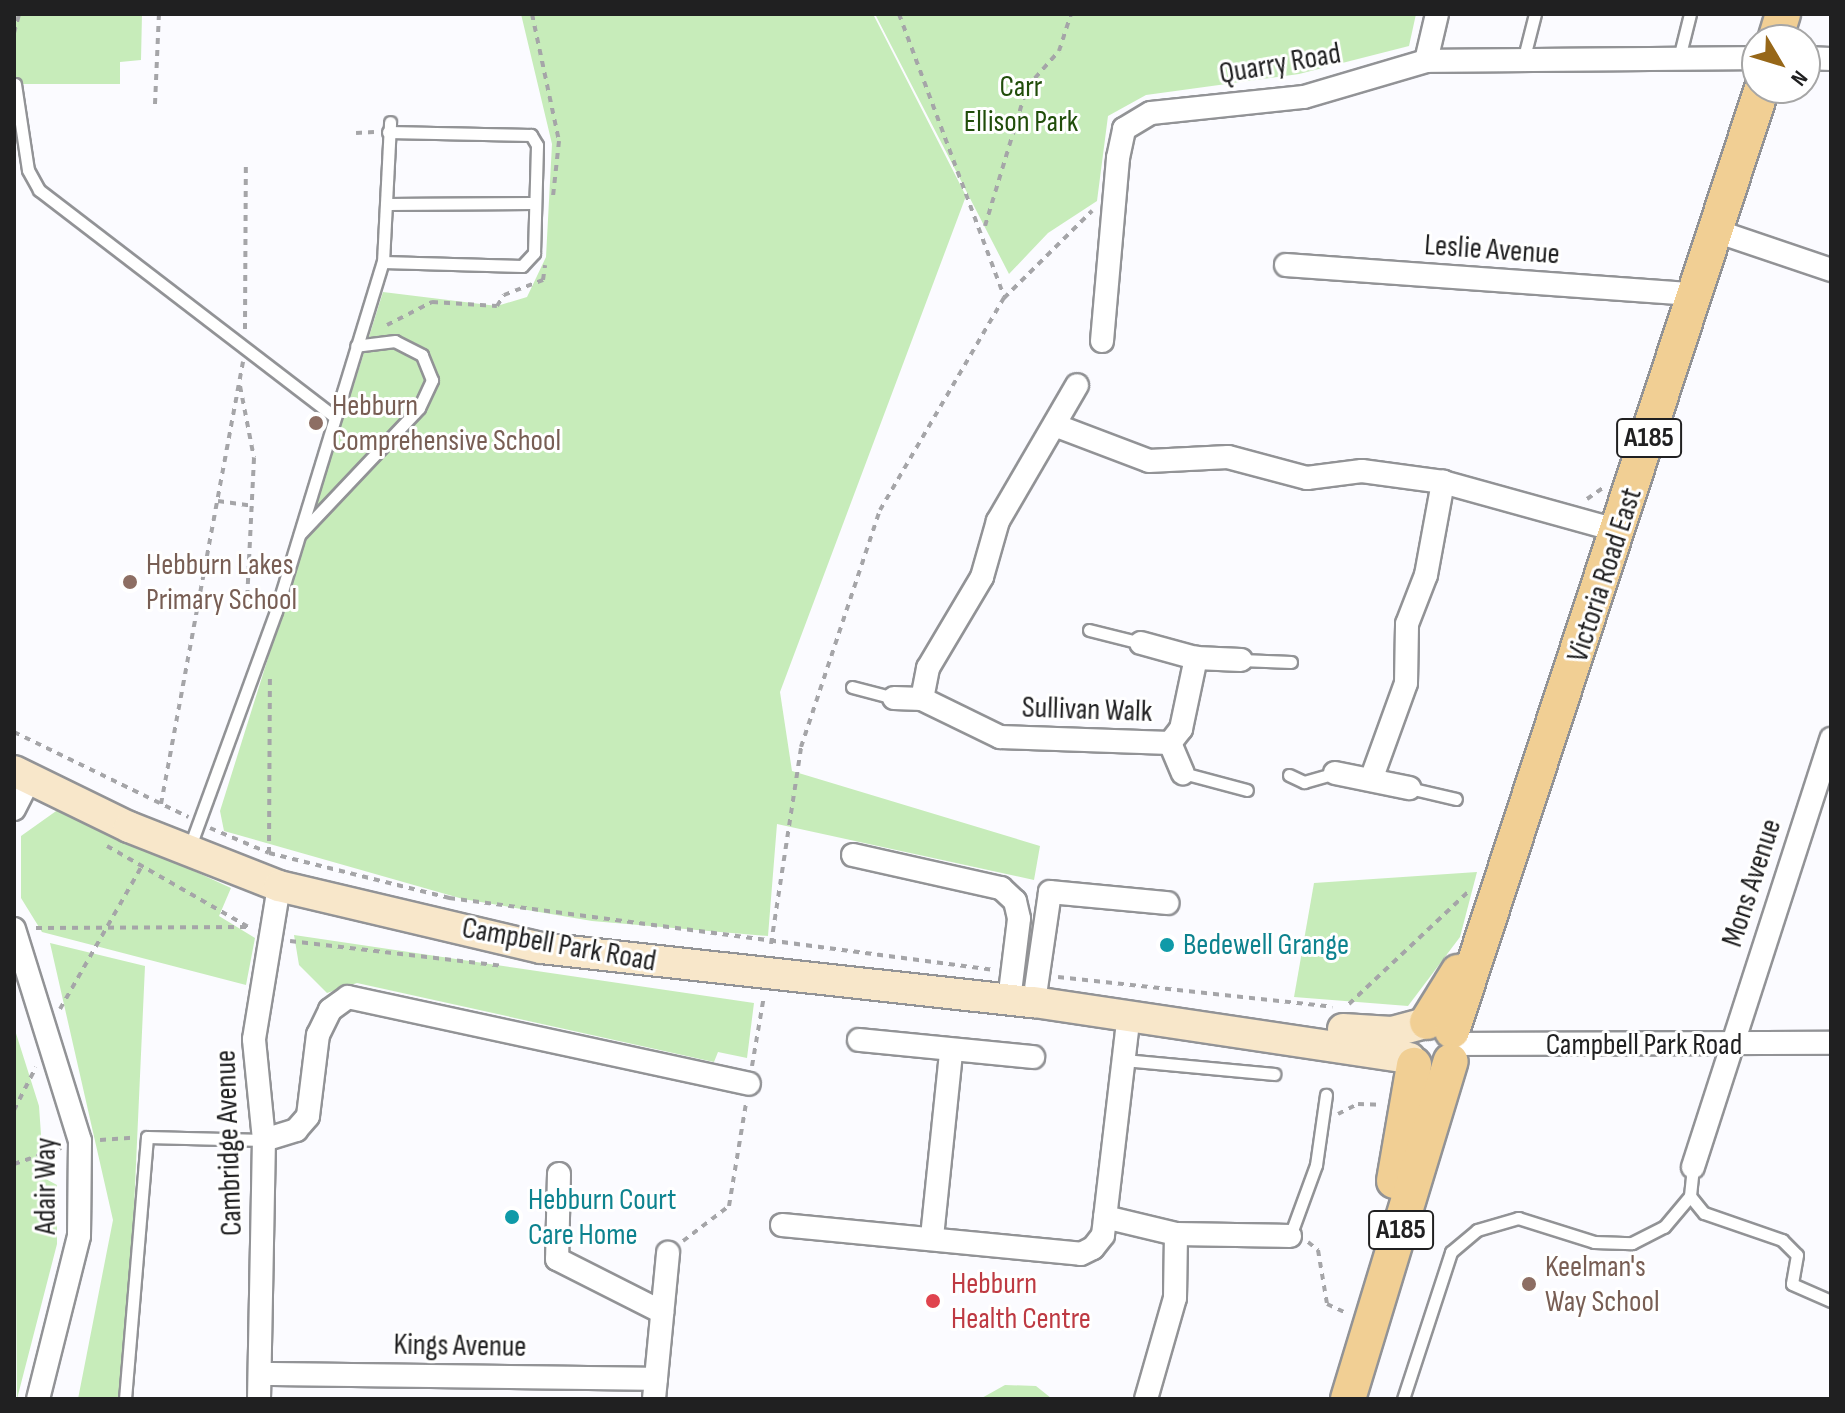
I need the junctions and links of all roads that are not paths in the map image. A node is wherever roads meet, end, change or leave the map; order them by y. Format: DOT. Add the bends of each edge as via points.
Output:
graph roads {
  1 [pos="1437,14"];
  2 [pos="1535,14"];
  3 [pos="1690,14"];
  4 [pos="1524,57"];
  5 [pos="1679,58"];
  6 [pos="1741,58"];
  7 [pos="1426,61"];
  8 [pos="15,84"];
  9 [pos="1757,104"];
  10 [pos="532,203"];
  11 [pos="387,204"];
  12 [pos="1719,232"];
  13 [pos="383,262"];
  14 [pos="1286,265"];
  15 [pos="1831,270"];
  16 [pos="1695,294"];
  17 [pos="1102,341"];
  18 [pos="356,346"];
  19 [pos="1077,385"];
  20 [pos="335,417"];
  21 [pos="1057,426"];
  22 [pos="1443,482"];
  23 [pos="1620,531"];
  24 [pos="299,535"];
  25 [pos="1089,630"];
  26 [pos="1141,643"];
  27 [pos="1196,658"];
  28 [pos="1241,660"];
  29 [pos="1291,662"];
  30 [pos="852,687"];
  31 [pos="894,698"];
  32 [pos="922,699"];
  33 [pos="1831,739"];
  34 [pos="1170,743"];
  35 [pos="1183,773"];
  36 [pos="1335,773"];
  37 [pos="21,775"];
  38 [pos="1289,775"];
  39 [pos="1372,777"];
  40 [pos="1409,788"];
  41 [pos="1247,790"];
  42 [pos="1456,799"];
  43 [pos="14,809"];
  44 [pos="194,837"];
  45 [pos="853,855"];
  46 [pos="279,886"];
  47 [pos="1167,903"];
  48 [pos="21,929"];
  49 [pos="1024,987"];
  50 [pos="1129,1015"];
  51 [pos="1441,1036"];
  52 [pos="859,1040"];
  53 [pos="1831,1043"];
  54 [pos="1731,1045"];
  55 [pos="951,1052"];
  56 [pos="1033,1057"];
  57 [pos="1124,1060"];
  58 [pos="1412,1062"];
  59 [pos="1274,1074"];
  60 [pos="749,1084"];
  61 [pos="1326,1095"];
  62 [pos="264,1140"];
  63 [pos="1693,1167"];
  64 [pos="559,1174"];
  65 [pos="1690,1196"];
  66 [pos="1105,1217"];
  67 [pos="782,1225"];
  68 [pos="1176,1234"];
  69 [pos="1290,1236"];
  70 [pos="932,1237"];
  71 [pos="668,1253"];
  72 [pos="1831,1301"];
  73 [pos="662,1312"];
  74 [pos="264,1374"];
  75 [pos="655,1389"];
  76 [pos="38,1399"];
  77 [pos="125,1399"];
  78 [pos="259,1399"];
  79 [pos="1146,1399"];
  80 [pos="1327,1399"];
  81 [pos="1348,1399"];
  82 [pos="1403,1399"];
  1 -- 7 [label="street"];
  2 -- 4 [label="lane"];
  3 -- 5 [label="lane"];
  4 -- 5 [label="street, Quarry Road"];
  4 -- 7 [label="street, Quarry Road"];
  5 -- 6 [label="street, Quarry Road"];
  7 -- 17 [label="street, Quarry Road" via="1304,97 1151,113 1124,129"];
  8 -- 20 [label="lane" via="28,170 39,190"];
  9 -- 12 [label="main road, Victoria Road East / A185"];
  10 -- 11 [label="lane"];
  10 -- 11 [label="lane" via="537,145 531,135 389,127"];
  10 -- 13 [label="lane" via="534,253 522,266"];
  11 -- 13 [label="lane"];
  12 -- 15 [label="street"];
  12 -- 16 [label="main road, Victoria Road East / A185"];
  13 -- 18 [label="lane"];
  14 -- 16 [label="street, Leslie Avenue"];
  16 -- 23 [label="main road, Victoria Road East / A185"];
  18 -- 20 [label="lane"];
  18 -- 24 [label="lane" via="395,341 422,355 432,380 419,408"];
  19 -- 21 [label="street"];
  20 -- 24 [label="lane"];
  21 -- 22 [label="street" via="1149,461 1228,457 1307,478 1362,471"];
  21 -- 32 [label="street" via="998,521 982,577 928,668"];
  22 -- 23 [label="street"];
  22 -- 39 [label="street" via="1426,575 1407,624 1406,683"];
  23 -- 51 [label="main road, Victoria Road East / A185" via="1537,788 1455,978"];
  24 -- 44 [label="lane"];
  25 -- 26 [label="lane"];
  26 -- 27 [label="street"];
  27 -- 28 [label="street"];
  27 -- 34 [label="street, Sullivan Walk" via="1181,729"];
  28 -- 29 [label="lane"];
  30 -- 31 [label="lane"];
  31 -- 32 [label="street, Sullivan Walk"];
  32 -- 34 [label="street, Sullivan Walk" via="1000,737"];
  33 -- 54 [label="street, Mons Avenue"];
  34 -- 35 [label="street"];
  35 -- 41 [label="lane"];
  36 -- 38 [label="lane" via="1304,782"];
  36 -- 39 [label="street"];
  37 -- 43 [label="street"];
  37 -- 44 [label="street, Campbell Park Road"];
  39 -- 40 [label="street"];
  40 -- 42 [label="lane"];
  44 -- 46 [label="street, Campbell Park Road"];
  45 -- 49 [label="street" via="1001,888 1019,919"];
  46 -- 49 [label="street, Campbell Park Road" via="541,948 765,986"];
  46 -- 62 [label="street, Cambridge Avenue" via="254,1039"];
  47 -- 49 [label="street" via="1050,892"];
  48 -- 76 [label="street, Adair Way" via="80,1141 79,1236"];
  49 -- 50 [label="street, Campbell Park Road"];
  50 -- 51 [label="street, Campbell Park Road"];
  50 -- 57 [label="street"];
  50 -- 58 [label="street, Campbell Park Road"];
  51 -- 54 [label="street, Campbell Park Road"];
  51 -- 58 [label="main road" via="1408,1039"];
  51 -- 81 [label="main road, Victoria Road East / A185"];
  52 -- 55 [label="street"];
  53 -- 54 [label="street, Campbell Park Road"];
  54 -- 63 [label="street, Mons Avenue"];
  55 -- 56 [label="street"];
  55 -- 70 [label="street"];
  57 -- 59 [label="lane"];
  57 -- 66 [label="street"];
  58 -- 80 [label="main road, A185" via="1403,1149"];
  60 -- 62 [label="street" via="348,997 330,1010 318,1035 308,1116 296,1130"];
  61 -- 69 [label="lane" via="1316,1165"];
  62 -- 74 [label="street, Cambridge Avenue"];
  62 -- 77 [label="lane" via="147,1137"];
  63 -- 65 [label="lane"];
  64 -- 73 [label="street" via="557,1259 591,1282"];
  65 -- 72 [label="lane" via="1704,1213 1782,1240 1797,1255 1792,1284"];
  65 -- 82 [label="lane" via="1664,1227 1632,1243 1594,1242 1518,1218 1477,1230 1451,1252"];
  66 -- 68 [label="street"];
  66 -- 70 [label="street" via="1103,1235 1081,1254"];
  67 -- 70 [label="street"];
  68 -- 69 [label="street"];
  68 -- 79 [label="street" via="1175,1298"];
  71 -- 73 [label="street"];
  73 -- 75 [label="street"];
  74 -- 75 [label="street, Kings Avenue"];
  74 -- 78 [label="street, Cambridge Avenue"];
}
